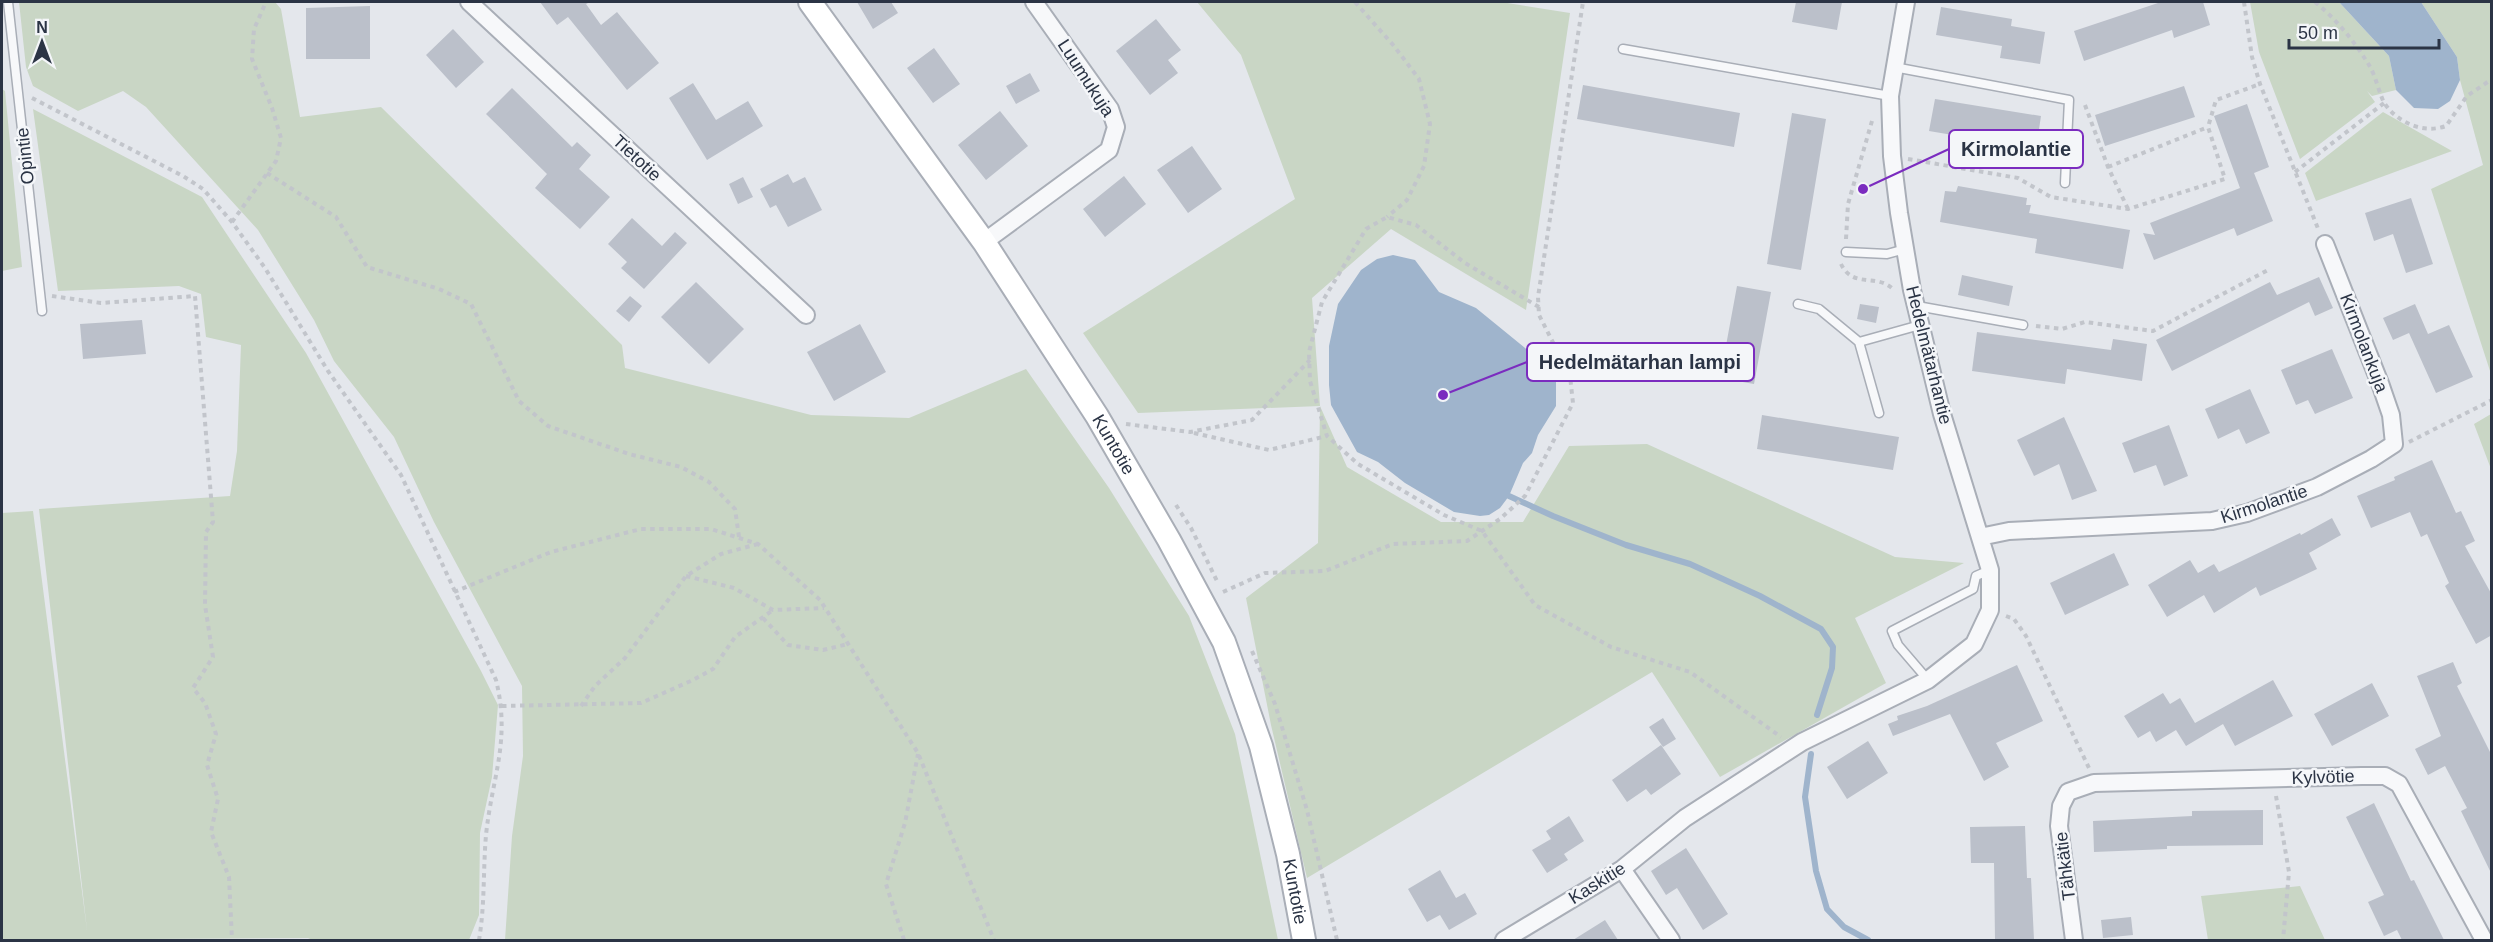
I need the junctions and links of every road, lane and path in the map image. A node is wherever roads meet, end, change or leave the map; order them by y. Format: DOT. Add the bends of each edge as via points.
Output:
graph roads {
  1 [pos="8,2"];
  2 [pos="266,2"];
  3 [pos="469,2"];
  4 [pos="810,2"];
  5 [pos="1034,2"];
  6 [pos="1355,2"];
  7 [pos="1583,2"];
  8 [pos="1906,2"];
  9 [pos="2244,2"];
  10 [pos="2315,2"];
  11 [pos="1623,49"];
  12 [pos="1894,67"];
  13 [pos="2492,79"];
  14 [pos="2260,84"];
  15 [pos="17,90"];
  16 [pos="1890,96"];
  17 [pos="2384,103"];
  18 [pos="2085,105"];
  19 [pos="2208,127"];
  20 [pos="1892,156"];
  21 [pos="2108,166"];
  22 [pos="2295,172"];
  23 [pos="267,173"];
  24 [pos="2065,183"];
  25 [pos="2128,209"];
  26 [pos="1387,217"];
  27 [pos="232,222"];
  28 [pos="984,242"];
  29 [pos="2325,244"];
  30 [pos="1905,249"];
  31 [pos="1846,252"];
  32 [pos="2268,270"];
  33 [pos="40,295"];
  34 [pos="1798,304"];
  35 [pos="1917,306"];
  36 [pos="1539,307"];
  37 [pos="42,311"];
  38 [pos="806,315"];
  39 [pos="1920,325"];
  40 [pos="2023,325"];
  41 [pos="1859,342"];
  42 [pos="1310,360"];
  43 [pos="2492,400"];
  44 [pos="1879,413"];
  45 [pos="1122,423"];
  46 [pos="1190,432"];
  47 [pos="1327,436"];
  48 [pos="2394,444"];
  49 [pos="1482,531"];
  50 [pos="739,537"];
  51 [pos="1980,537"];
  52 [pos="758,544"];
  53 [pos="1990,570"];
  54 [pos="686,576"];
  55 [pos="454,592"];
  56 [pos="1223,592"];
  57 [pos="825,608"];
  58 [pos="773,610"];
  59 [pos="1990,610"];
  60 [pos="763,618"];
  61 [pos="848,644"];
  62 [pos="1929,680"];
  63 [pos="502,705"];
  64 [pos="581,705"];
  65 [pos="1795,747"];
  66 [pos="918,753"];
  67 [pos="2273,779"];
  68 [pos="2094,783"];
  69 [pos="2068,792"];
  70 [pos="1622,869"];
  71 [pos="232,940"];
  72 [pos="479,940"];
  73 [pos="903,940"];
  74 [pos="994,940"];
  75 [pos="1305,940"];
  76 [pos="1504,940"];
  77 [pos="1671,940"];
  78 [pos="2074,940"];
  79 [pos="2283,940"];
  80 [pos="2484,940"];
  1 -- 15 [label="lane, Opintie"];
  2 -- 23 [label="path" via="254,29 252,59 281,138 276,161"];
  3 -- 38 [label="street, Tietotie"];
  4 -- 28 [label="street, Kuntotie"];
  5 -- 28 [label="street, Luumukuja" via="1110,109 1116,127 1109,150"];
  6 -- 26 [label="path" via="1419,79 1430,124 1424,166 1407,200"];
  7 -- 36 [label="path"];
  8 -- 12 [label="street, Hedelmätarhantie"];
  9 -- 14 [label="path"];
  10 -- 17 [label="path" via="2370,66"];
  11 -- 16 [label="lane"];
  12 -- 16 [label="street, Hedelmätarhantie"];
  12 -- 24 [label="lane" via="2070,100"];
  13 -- 17 [label="path" via="2467,96 2442,128 2414,126"];
  14 -- 19 [label="path" via="2216,100"];
  14 -- 22 [label="path"];
  15 -- 27 [label="path" via="183,176 203,189"];
  15 -- 33 [label="lane, Opintie"];
  16 -- 20 [label="street, Hedelmätarhantie"];
  17 -- 22 [label="path"];
  18 -- 21 [label="path"];
  19 -- 21 [label="path"];
  19 -- 25 [label="path" via="2225,179"];
  20 -- 25 [label="path" via="2019,178 2051,197"];
  20 -- 30 [label="street, Hedelmätarhantie"];
  21 -- 25 [label="path"];
  22 -- 29 [label="path"];
  23 -- 27 [label="path"];
  23 -- 50 [label="path" via="336,217 367,267 440,289 471,304 519,401 548,426 628,454 681,467 709,482 735,509"];
  26 -- 36 [label="path" via="1416,225 1465,262"];
  26 -- 42 [label="path" via="1366,229 1322,302"];
  27 -- 55 [label="path" via="401,475"];
  28 -- 75 [label="street, Kuntotie" via="1097,416 1224,642 1261,746"];
  29 -- 48 [label="street, Kirmolankuja" via="2381,386 2391,415"];
  30 -- 31 [label="lane" via="1887,254"];
  30 -- 35 [label="street, Hedelmätarhantie"];
  32 -- 40 [label="path" via="2153,331 2085,322 2062,329"];
  33 -- 37 [label="lane, Opintie"];
  33 -- 71 [label="path" via="101,303 195,296 213,522 206,532 205,604 213,657 193,688 205,703 216,734 207,765 218,799 211,832 229,877"];
  34 -- 41 [label="lane" via="1819,309"];
  35 -- 39 [label="street, Hedelmätarhantie"];
  35 -- 40 [label="lane"];
  36 -- 49 [label="path" via="1539,315 1570,376 1573,403 1524,496"];
  39 -- 41 [label="lane"];
  39 -- 51 [label="street, Hedelmätarhantie" via="1942,414"];
  41 -- 44 [label="lane"];
  42 -- 46 [label="path" via="1252,420"];
  42 -- 47 [label="path" via="1310,381"];
  43 -- 48 [label="path" via="2409,442"];
  45 -- 46 [label="path"];
  46 -- 47 [label="path" via="1269,450"];
  47 -- 49 [label="path" via="1358,464 1444,515"];
  48 -- 51 [label="street, Kirmolantie" via="2317,487 2247,513 2212,521 2009,531"];
  49 -- 56 [label="path" via="1467,541 1393,544 1324,571 1265,573"];
  49 -- 65 [label="path" via="1535,605 1611,647 1690,672"];
  50 -- 52 [label="path"];
  50 -- 55 [label="path" via="711,529 641,529 551,552"];
  51 -- 53 [label="street, Hedelmätarhantie"];
  52 -- 54 [label="path" via="721,554"];
  52 -- 57 [label="path"];
  53 -- 59 [label="street, Hedelmätarhantie"];
  53 -- 62 [label="lane" via="1976,576 1973,589 1892,631 1898,645"];
  54 -- 58 [label="path" via="734,588"];
  54 -- 64 [label="path" via="626,658 595,686"];
  55 -- 63 [label="path" via="496,680"];
  57 -- 58 [label="path"];
  57 -- 61 [label="path"];
  58 -- 60 [label="path"];
  59 -- 62 [label="street, Hedelmätarhantie" via="1974,644"];
  59 -- 68 [label="path" via="2014,619 2026,636"];
  60 -- 61 [label="path" via="788,645 824,650"];
  60 -- 64 [label="path" via="735,637 713,669 693,680 641,703"];
  61 -- 66 [label="path"];
  62 -- 65 [label="street, Hedelmätarhantie"];
  63 -- 64 [label="path"];
  63 -- 72 [label="path"];
  65 -- 70 [label="street, Kaskitie" via="1685,818"];
  66 -- 73 [label="path" via="905,823 886,884"];
  66 -- 74 [label="path"];
  67 -- 68 [label="street, Kylvötie"];
  67 -- 79 [label="path" via="2289,872"];
  67 -- 80 [label="street, Kylvötie" via="2385,776 2399,784"];
  68 -- 69 [label="street, Kylvötie"];
  69 -- 78 [label="street, Tähkätie" via="2061,806 2059,825"];
  70 -- 76 [label="street, Kaskitie"];
  70 -- 77 [label="street"];
}
